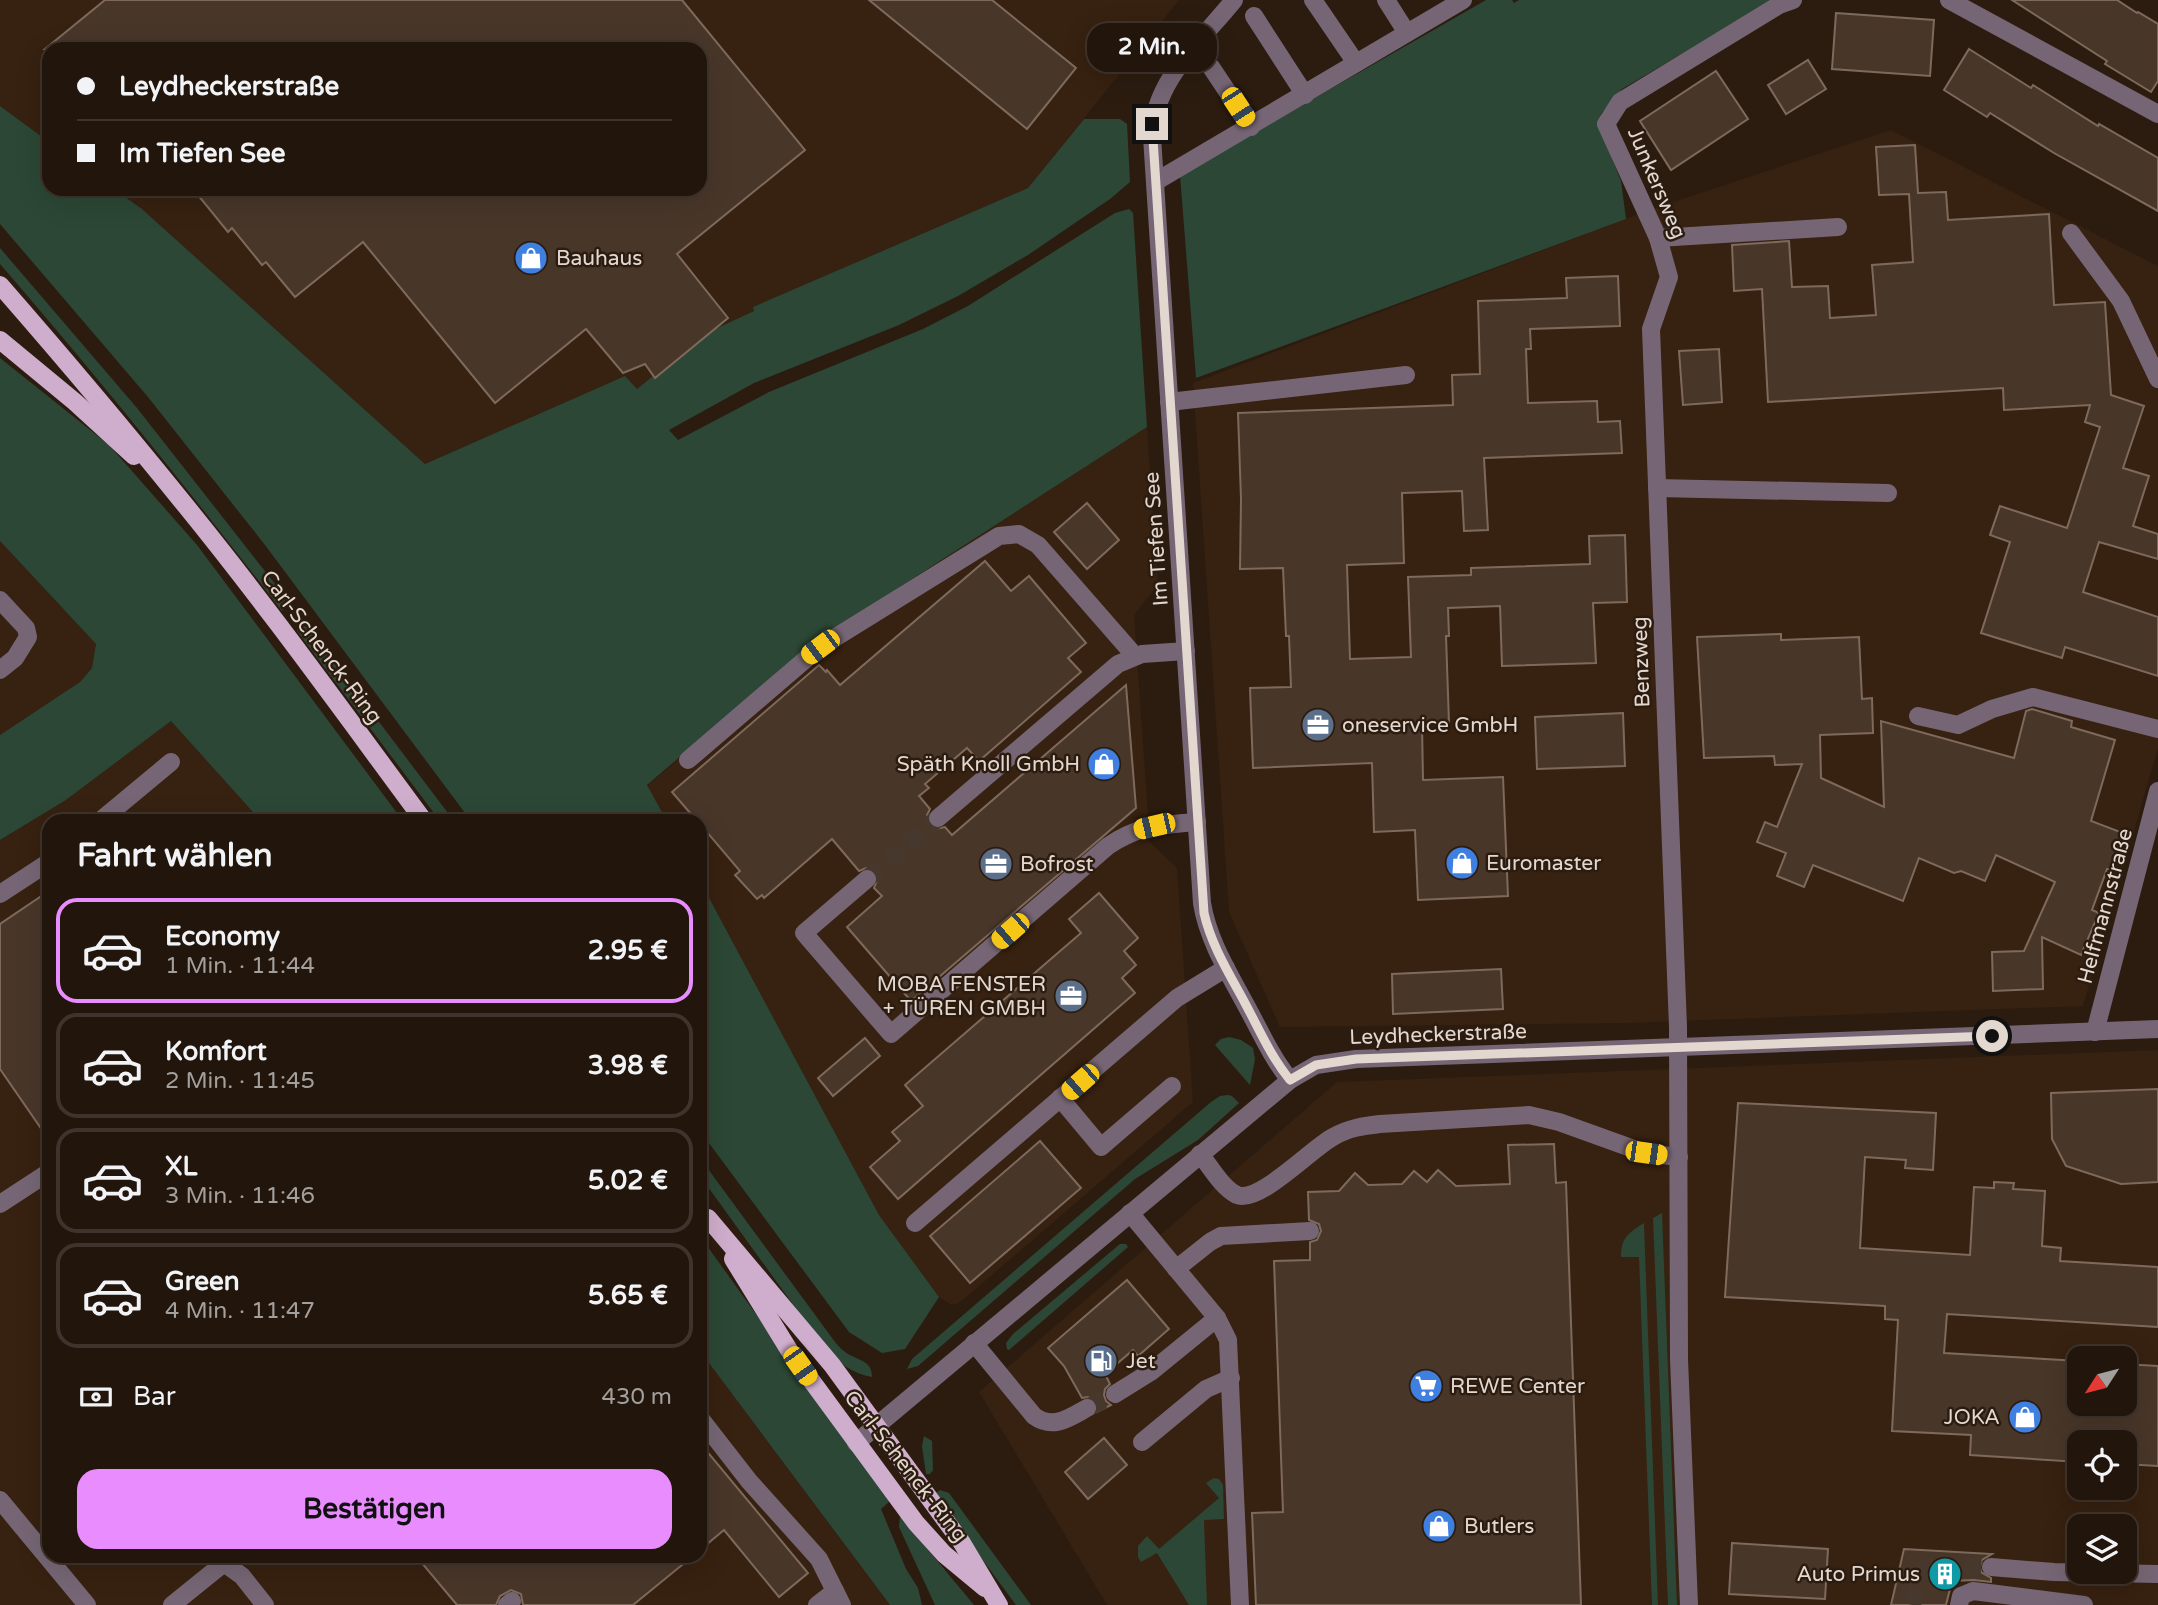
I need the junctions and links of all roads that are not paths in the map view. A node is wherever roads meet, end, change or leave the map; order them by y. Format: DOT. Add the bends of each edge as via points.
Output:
graph roads {
  1 [pos="1234,0"];
  2 [pos="1313,0"];
  3 [pos="1386,0"];
  4 [pos="1793,0"];
  5 [pos="1950,0"];
  6 [pos="1461,1"];
  7 [pos="1254,16"];
  8 [pos="1407,33"];
  9 [pos="1356,63"];
  10 [pos="1212,67"];
  11 [pos="1305,95"];
  12 [pos="2158,114"];
  13 [pos="1251,127"];
  14 [pos="1154,182"];
  15 [pos="1838,228"];
  16 [pos="2071,233"];
  17 [pos="1658,238"];
  18 [pos="1669,277"];
  19 [pos="0,285"];
  20 [pos="0,340"];
  21 [pos="1406,375"];
  22 [pos="2158,379"];
  23 [pos="1169,402"];
  24 [pos="1657,488"];
  25 [pos="1888,494"];
  26 [pos="183,502"];
  27 [pos="0,600"];
  28 [pos="1186,650"];
  29 [pos="1135,656"];
  30 [pos="0,670"];
  31 [pos="1918,716"];
  32 [pos="2158,729"];
  33 [pos="688,760"];
  34 [pos="171,762"];
  35 [pos="2158,791"];
  36 [pos="108,814"];
  37 [pos="419,814"];
  38 [pos="938,818"];
  39 [pos="1197,822"];
  40 [pos="42,867"];
  41 [pos="867,879"];
  42 [pos="0,894"];
  43 [pos="1226,968"];
  44 [pos="2158,1029"];
  45 [pos="2095,1032"];
  46 [pos="1679,1048"];
  47 [pos="1290,1080"];
  48 [pos="1172,1086"];
  49 [pos="1060,1098"];
  50 [pos="1200,1154"];
  51 [pos="1679,1157"];
  52 [pos="42,1177"];
  53 [pos="0,1204"];
  54 [pos="1130,1213"];
  55 [pos="707,1216"];
  56 [pos="707,1217"];
  57 [pos="915,1223"];
  58 [pos="1310,1231"];
  59 [pos="1176,1269"];
  60 [pos="1217,1318"];
  61 [pos="974,1343"];
  62 [pos="1231,1378"];
  63 [pos="1115,1394"];
  64 [pos="1087,1408"];
  65 [pos="876,1425"];
  66 [pos="707,1427"];
  67 [pos="1142,1442"];
  68 [pos="856,1443"];
  69 [pos="0,1500"];
  70 [pos="42,1551"];
  71 [pos="52,1563"];
  72 [pos="1992,1567"];
  73 [pos="2158,1574"];
  74 [pos="838,1598"];
  75 [pos="994,1598"];
  76 [pos="2049,1603"];
  77 [pos="87,1605"];
  78 [pos="172,1605"];
  79 [pos="265,1605"];
  80 [pos="817,1605"];
  81 [pos="1240,1605"];
  82 [pos="1689,1605"];
  83 [pos="1959,1605"];
  84 [pos="2084,1605"];
  1 -- 14 [label="street, Im Tiefen See" via="1161,94 1152,124"];
  2 -- 9 [label="street"];
  3 -- 8 [label="street"];
  4 -- 17 [label="street, Junkersweg" via="1620,102 1606,124"];
  5 -- 12 [label="street"];
  6 -- 8 [label="street"];
  7 -- 11 [label="street"];
  8 -- 9 [label="street"];
  9 -- 11 [label="street"];
  10 -- 13 [label="street"];
  11 -- 13 [label="street"];
  13 -- 14 [label="street"];
  14 -- 23 [label="street, Im Tiefen See"];
  15 -- 17 [label="street"];
  16 -- 22 [label="street" via="2121,301"];
  17 -- 18 [label="street, Junkersweg"];
  18 -- 24 [label="street, Benzweg" via="1651,329"];
  19 -- 26 [label="main road, Carl-Schenck-Ring"];
  20 -- 26 [label="main road, Carl-Schenck-Ring"];
  21 -- 23 [label="street"];
  23 -- 28 [label="street, Im Tiefen See"];
  24 -- 25 [label="street"];
  24 -- 46 [label="street, Benzweg"];
  26 -- 37 [label="main road, Carl-Schenck-Ring"];
  27 -- 30 [label="street" via="26,628 28,637 15,658"];
  28 -- 29 [label="street"];
  28 -- 39 [label="street, Im Tiefen See"];
  29 -- 33 [label="street" via="1038,545 1019,534 999,536 820,647"];
  29 -- 38 [label="street" via="1108,671"];
  31 -- 32 [label="street" via="1958,724 2033,696"];
  34 -- 36 [label="street"];
  35 -- 45 [label="street, Helfmannstraße"];
  39 -- 41 [label="street" via="1136,830 1108,846 891,1034 804,933"];
  39 -- 43 [label="street, Im Tiefen See" via="1204,913"];
  40 -- 42 [label="street"];
  43 -- 47 [label="street, Im Tiefen See"];
  43 -- 49 [label="street" via="1177,998"];
  44 -- 45 [label="street, Leydheckerstraße"];
  45 -- 46 [label="street, Leydheckerstraße"];
  46 -- 47 [label="street, Leydheckerstraße" via="1356,1059 1316,1065"];
  46 -- 51 [label="street, Benzweg"];
  47 -- 50 [label="street, Leydheckerstraße"];
  48 -- 49 [label="street" via="1101,1147"];
  49 -- 57 [label="street"];
  50 -- 51 [label="street" via="1240,1196 1265,1188 1333,1137 1380,1124 1529,1115 1646,1153"];
  50 -- 54 [label="street, Leydheckerstraße"];
  51 -- 82 [label="street, Benzweg" via="1679,1359"];
  52 -- 53 [label="street"];
  54 -- 59 [label="street"];
  54 -- 61 [label="street, Leydheckerstraße"];
  55 -- 65 [label="main road, Carl-Schenck-Ring" via="809,1336"];
  56 -- 68 [label="main road, Carl-Schenck-Ring" via="779,1334"];
  58 -- 59 [label="street" via="1222,1236"];
  59 -- 60 [label="street"];
  60 -- 62 [label="street" via="1228,1340"];
  60 -- 63 [label="street" via="1152,1371"];
  61 -- 64 [label="street" via="1042,1422 1057,1423"];
  61 -- 65 [label="street, Leydheckerstraße"];
  62 -- 67 [label="street" via="1206,1389"];
  62 -- 81 [label="street"];
  65 -- 68 [label="street, Leydheckerstraße"];
  65 -- 75 [label="main road, Carl-Schenck-Ring" via="962,1543"];
  66 -- 74 [label="street" via="819,1559"];
  68 -- 75 [label="main road, Carl-Schenck-Ring" via="929,1539"];
  69 -- 70 [label="street"];
  71 -- 77 [label="street"];
  72 -- 73 [label="street"];
  74 -- 80 [label="street"];
  76 -- 83 [label="street" via="1973,1591 1961,1596"];
  76 -- 84 [label="street"];
  78 -- 79 [label="street" via="224,1563 242,1576"];
}
